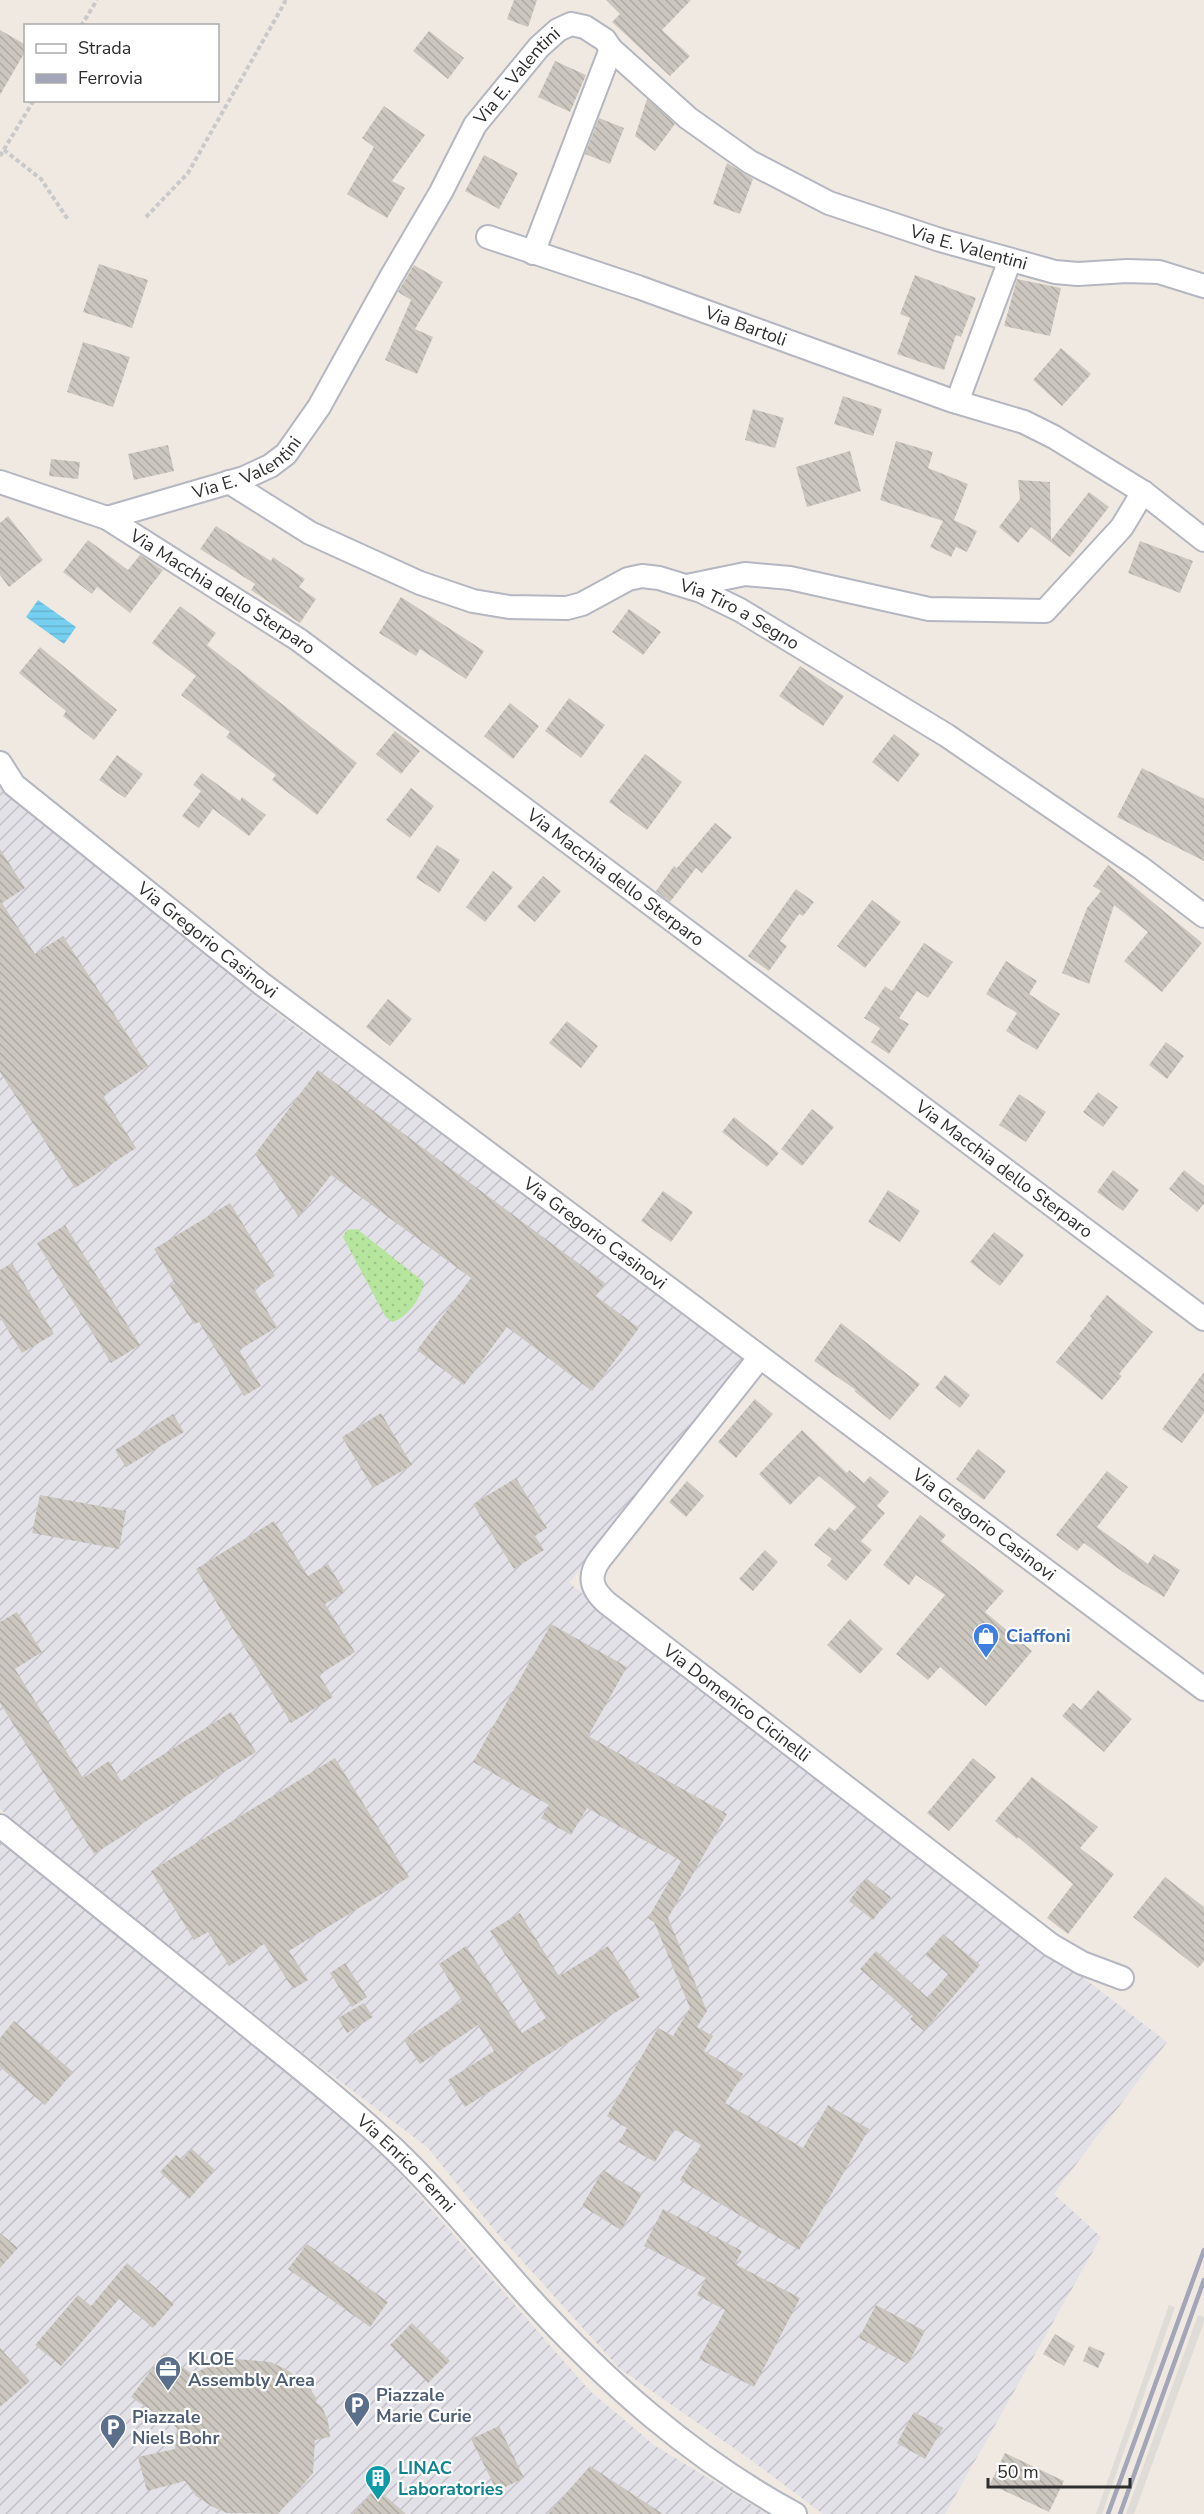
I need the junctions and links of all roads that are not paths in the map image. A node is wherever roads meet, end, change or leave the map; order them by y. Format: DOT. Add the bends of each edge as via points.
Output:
graph roads {
  1 [pos="611,49"];
  2 [pos="488,237"];
  3 [pos="533,252"];
  4 [pos="1010,260"];
  5 [pos="1204,286"];
  6 [pos="957,402"];
  7 [pos="0,482"];
  8 [pos="229,482"];
  9 [pos="1143,492"];
  10 [pos="107,518"];
  11 [pos="1204,540"];
  12 [pos="687,586"];
  13 [pos="0,763"];
  14 [pos="1204,916"];
  15 [pos="1204,1319"];
  16 [pos="760,1357"];
  17 [pos="1204,1689"];
  18 [pos="0,1826"];
  19 [pos="1122,1978"];
  20 [pos="795,2514"];
  1 -- 3 [label="street"];
  1 -- 4 [label="street, Via E. Valentini" via="688,118 750,162 829,203"];
  1 -- 8 [label="street, Via E. Valentini" via="585,27 571,24 539,47 475,125 441,192 302,434 270,466"];
  2 -- 3 [label="street, Via Bartoli"];
  3 -- 6 [label="street, Via Bartoli"];
  4 -- 5 [label="street, Via E. Valentini" via="1062,273 1159,272"];
  4 -- 6 [label="street"];
  6 -- 9 [label="street, Via Bartoli" via="1024,422"];
  7 -- 10 [label="street, Via Macchia dello Sterparo"];
  8 -- 10 [label="street, Via E. Valentini"];
  8 -- 12 [label="street, Via Tiro a Segno" via="310,532 420,583 473,601 553,609 582,604 635,577"];
  9 -- 11 [label="street, Via Bartoli"];
  9 -- 12 [label="street" via="1122,527 1045,611 929,609 790,578 745,574"];
  10 -- 15 [label="street, Via Macchia dello Sterparo" via="299,640"];
  12 -- 14 [label="street, Via Tiro a Segno" via="740,610 945,735 1132,861"];
  13 -- 16 [label="street, Via Gregorio Casinovi" via="14,785 262,984"];
  16 -- 17 [label="street, Via Gregorio Casinovi"];
  16 -- 19 [label="street, Via Domenico Cicinelli" via="600,1559 592,1576 594,1589 608,1604 1051,1945 1082,1963"];
  18 -- 20 [label="street, Via Enrico Fermi" via="375,2132 451,2208 576,2347 640,2408 707,2459"];
}
